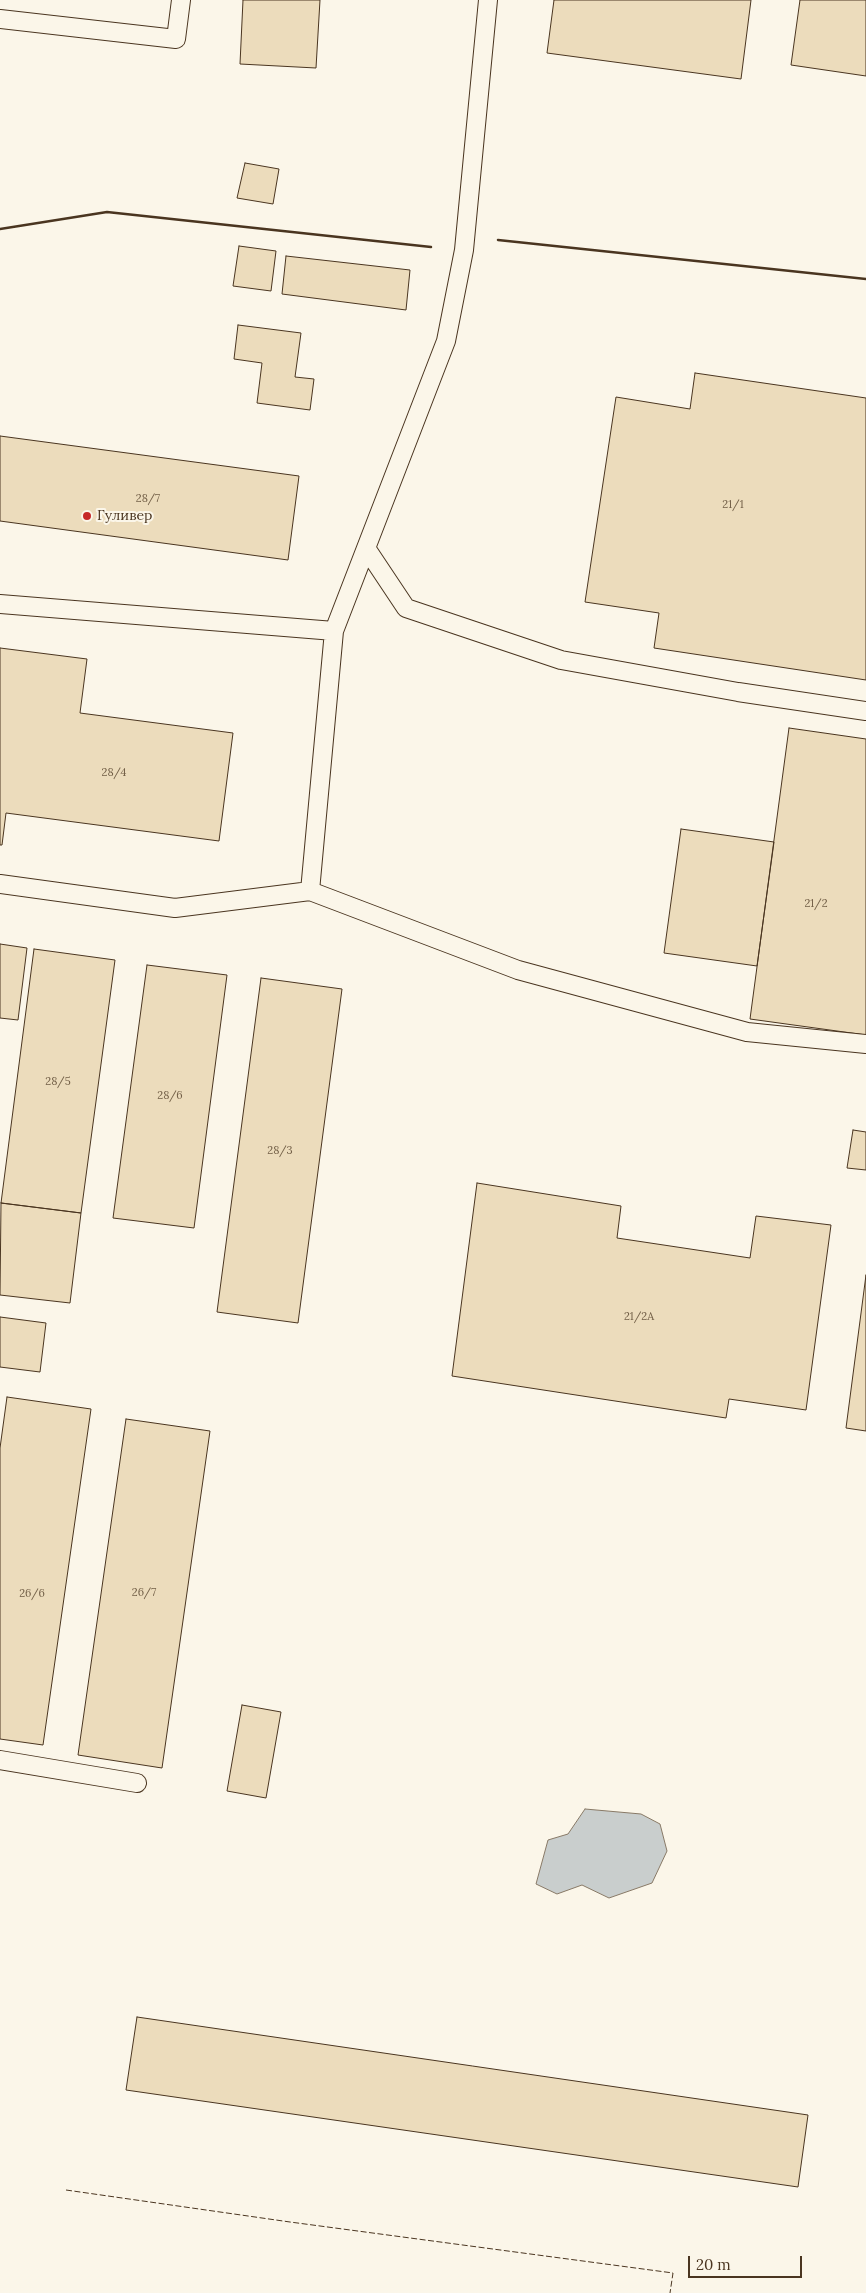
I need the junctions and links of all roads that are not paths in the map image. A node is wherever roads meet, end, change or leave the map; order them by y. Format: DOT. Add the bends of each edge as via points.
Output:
graph roads {
  1 [pos="181,0"];
  2 [pos="488,0"];
  3 [pos="0,19"];
  4 [pos="366,548"];
  5 [pos="0,604"];
  6 [pos="334,631"];
  7 [pos="866,711"];
  8 [pos="0,884"];
  9 [pos="310,891"];
  10 [pos="866,1044"];
  11 [pos="0,1760"];
  12 [pos="137,1783"];
  1 -- 3 [label="lane" via="176,39"];
  2 -- 4 [label="lane" via="464,250 446,341"];
  4 -- 6 [label="lane"];
  4 -- 7 [label="lane" via="406,608 561,660"];
  5 -- 6 [label="lane"];
  6 -- 9 [label="lane"];
  8 -- 9 [label="lane" via="175,908"];
  9 -- 10 [label="lane" via="518,970 747,1032"];
  11 -- 12 [label="lane"];
}
